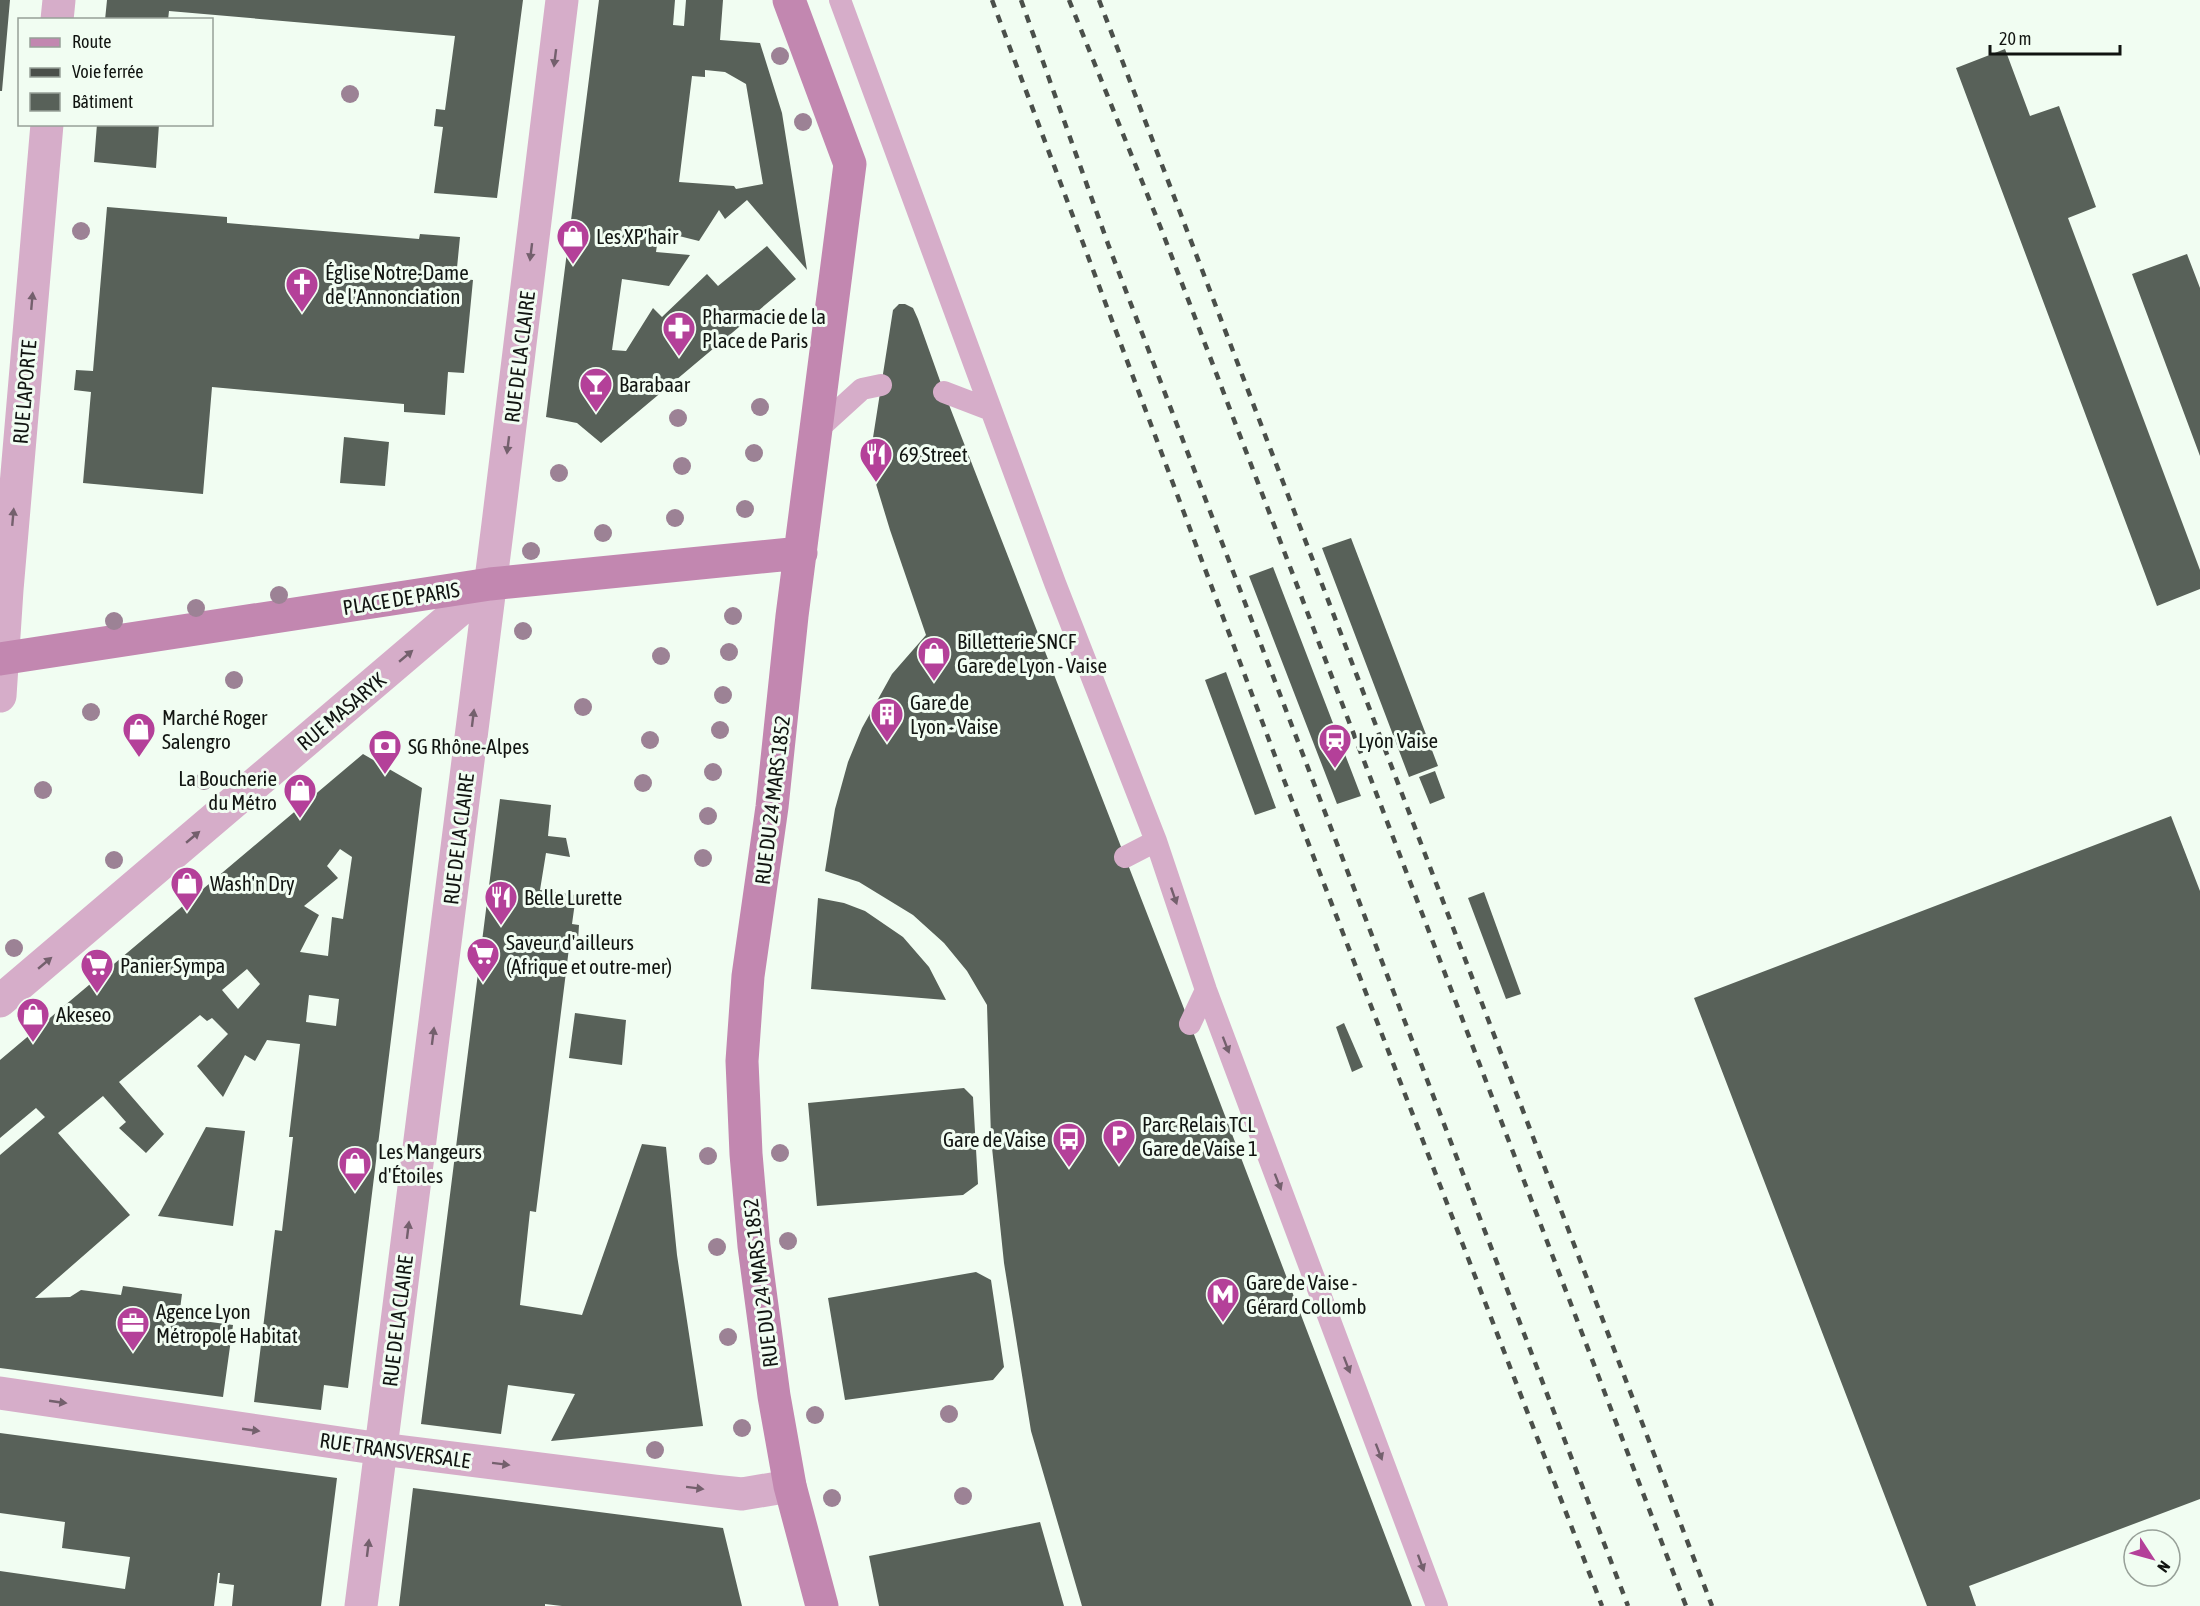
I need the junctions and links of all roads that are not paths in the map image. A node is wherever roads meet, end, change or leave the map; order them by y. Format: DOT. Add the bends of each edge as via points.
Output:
graph roads {
  1 [pos="58,0"];
  2 [pos="562,0"];
  3 [pos="789,0"];
  4 [pos="840,0"];
  5 [pos="57,18"];
  6 [pos="47,126"];
  7 [pos="881,385"];
  8 [pos="944,392"];
  9 [pos="991,410"];
  10 [pos="817,430"];
  11 [pos="801,553"];
  12 [pos="490,584"];
  13 [pos="1,659"];
  14 [pos="0,696"];
  15 [pos="1156,841"];
  16 [pos="1125,857"];
  17 [pos="1206,990"];
  18 [pos="0,1001"];
  19 [pos="1190,1024"];
  20 [pos="0,1393"];
  21 [pos="381,1449"];
  22 [pos="790,1486"];
  23 [pos="361,1606"];
  24 [pos="822,1606"];
  25 [pos="1437,1606"];
  1 -- 5 [label="street"];
  2 -- 12 [label="street, RUE DE LA CLAIRE, one-way"];
  3 -- 10 [label="street, RUE DU 24 MARS 1852" via="850,164"];
  4 -- 9 [label="lane"];
  13 -- 6 [label="street, RUE LAPORTE, one-way"];
  7 -- 10 [label="lane" via="862,389"];
  8 -- 9 [label="lane"];
  9 -- 15 [label="lane"];
  10 -- 11 [label="street, RUE DU 24 MARS 1852"];
  11 -- 12 [label="street, PLACE DE PARIS"];
  11 -- 22 [label="street, RUE DU 24 MARS 1852" via="748,976 742,1061 753,1246"];
  12 -- 13 [label="street, PLACE DE PARIS"];
  18 -- 12 [label="street, RUE MASARYK, one-way"];
  21 -- 12 [label="street, RUE DE LA CLAIRE, one-way"];
  13 -- 14 [label="street, RUE LAPORTE"];
  15 -- 16 [label="lane"];
  15 -- 17 [label="lane, one-way"];
  17 -- 19 [label="lane"];
  17 -- 25 [label="lane, one-way"];
  20 -- 21 [label="street, RUE TRANSVERSALE, one-way"];
  21 -- 22 [label="street, RUE TRANSVERSALE, one-way" via="742,1494"];
  23 -- 21 [label="street, RUE DE LA CLAIRE, one-way"];
  22 -- 24 [label="street, RUE DU 24 MARS 1852"];
}
